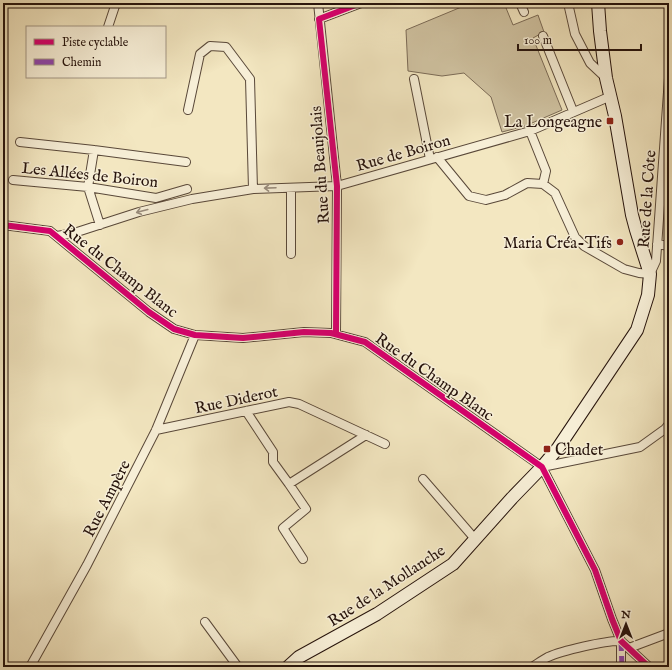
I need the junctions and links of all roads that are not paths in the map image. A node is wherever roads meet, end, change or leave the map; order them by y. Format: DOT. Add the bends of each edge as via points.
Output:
graph roads {
  1 [pos="116,3"];
  2 [pos="318,3"];
  3 [pos="361,3"];
  4 [pos="520,3"];
  5 [pos="568,3"];
  6 [pos="598,3"];
  7 [pos="524,12"];
  8 [pos="320,18"];
  9 [pos="108,26"];
  10 [pos="543,36"];
  11 [pos="606,78"];
  12 [pos="669,78"];
  13 [pos="414,79"];
  14 [pos="611,96"];
  15 [pos="188,110"];
  16 [pos="573,111"];
  17 [pos="530,131"];
  18 [pos="20,142"];
  19 [pos="94,150"];
  20 [pos="433,158"];
  21 [pos="186,162"];
  22 [pos="13,180"];
  23 [pos="543,184"];
  24 [pos="337,186"];
  25 [pos="88,187"];
  26 [pos="291,188"];
  27 [pos="187,189"];
  28 [pos="254,189"];
  29 [pos="3,225"];
  30 [pos="100,225"];
  31 [pos="57,236"];
  32 [pos="657,244"];
  33 [pos="669,246"];
  34 [pos="291,254"];
  35 [pos="650,274"];
  36 [pos="336,334"];
  37 [pos="195,335"];
  38 [pos="246,411"];
  39 [pos="669,424"];
  40 [pos="156,430"];
  41 [pos="366,434"];
  42 [pos="385,444"];
  43 [pos="542,468"];
  44 [pos="423,479"];
  45 [pos="289,484"];
  46 [pos="475,540"];
  47 [pos="303,559"];
  48 [pos="204,622"];
  49 [pos="669,633"];
  50 [pos="621,641"];
  51 [pos="630,648"];
  52 [pos="30,667"];
  53 [pos="238,667"];
  54 [pos="288,667"];
  55 [pos="532,667"];
  56 [pos="621,667"];
  57 [pos="649,667"];
  1 -- 9 [label="street"];
  2 -- 8 [label="street, Rue du Beaujolais"];
  3 -- 8 [label="street"];
  4 -- 7 [label="street"];
  5 -- 11 [label="street" via="575,34 590,63"];
  6 -- 11 [label="main road"];
  8 -- 24 [label="street, Rue du Beaujolais"];
  10 -- 16 [label="street"];
  11 -- 14 [label="main road"];
  12 -- 32 [label="street, Rue de la Côte"];
  13 -- 20 [label="street"];
  14 -- 16 [label="street, Rue de Boiron"];
  14 -- 35 [label="main road" via="636,230"];
  15 -- 28 [label="street" via="200,54 210,46 226,48 250,80"];
  16 -- 17 [label="street, Rue de Boiron"];
  17 -- 20 [label="street, Rue de Boiron"];
  17 -- 23 [label="street" via="546,171"];
  18 -- 19 [label="street"];
  19 -- 21 [label="street"];
  19 -- 25 [label="street"];
  20 -- 23 [label="street" via="469,196 486,200 505,195 527,184"];
  20 -- 24 [label="street, Rue de Boiron"];
  22 -- 25 [label="street, Les Allées de Boiron"];
  23 -- 35 [label="street" via="555,193 574,237 584,246 624,270"];
  24 -- 26 [label="street, Rue de Boiron"];
  24 -- 36 [label="street, Rue du Beaujolais"];
  25 -- 27 [label="street, Les Allées de Boiron" via="156,198"];
  25 -- 30 [label="street"];
  26 -- 28 [label="street, Rue de Boiron, one-way"];
  26 -- 34 [label="street"];
  28 -- 30 [label="street, Rue de Boiron, one-way" via="192,199"];
  29 -- 31 [label="street, Rue du Champ Blanc" via="50,231"];
  30 -- 31 [label="street, Rue de Boiron"];
  31 -- 37 [label="street, Rue du Champ Blanc" via="149,312 174,329"];
  32 -- 33 [label="street"];
  32 -- 35 [label="street, Rue de la Côte" via="656,261"];
  35 -- 43 [label="main road, Rue de la Mollanche" via="648,295 637,330"];
  36 -- 37 [label="street, Rue du Champ Blanc" via="304,332 243,338"];
  36 -- 43 [label="street, Rue du Champ Blanc" via="365,342"];
  37 -- 40 [label="street, Rue Ampère"];
  38 -- 40 [label="street, Rue Diderot"];
  38 -- 41 [label="street, Rue Diderot" via="289,402"];
  38 -- 45 [label="street" via="273,452 273,462"];
  39 -- 43 [label="street" via="666,429 640,447"];
  40 -- 52 [label="street, Rue Ampère" via="87,565"];
  41 -- 42 [label="street, Rue Diderot"];
  41 -- 45 [label="street"];
  43 -- 46 [label="main road, Rue de la Mollanche"];
  43 -- 50 [label="street" via="594,570"];
  44 -- 46 [label="street"];
  45 -- 47 [label="street" via="306,509 283,528"];
  46 -- 54 [label="main road, Rue de la Mollanche" via="453,564 377,614 299,657"];
  48 -- 53 [label="street"];
  49 -- 51 [label="street"];
  50 -- 51 [label="street"];
  50 -- 55 [label="street" via="562,653"];
  50 -- 56 [label="street"];
  51 -- 57 [label="street"];
}
